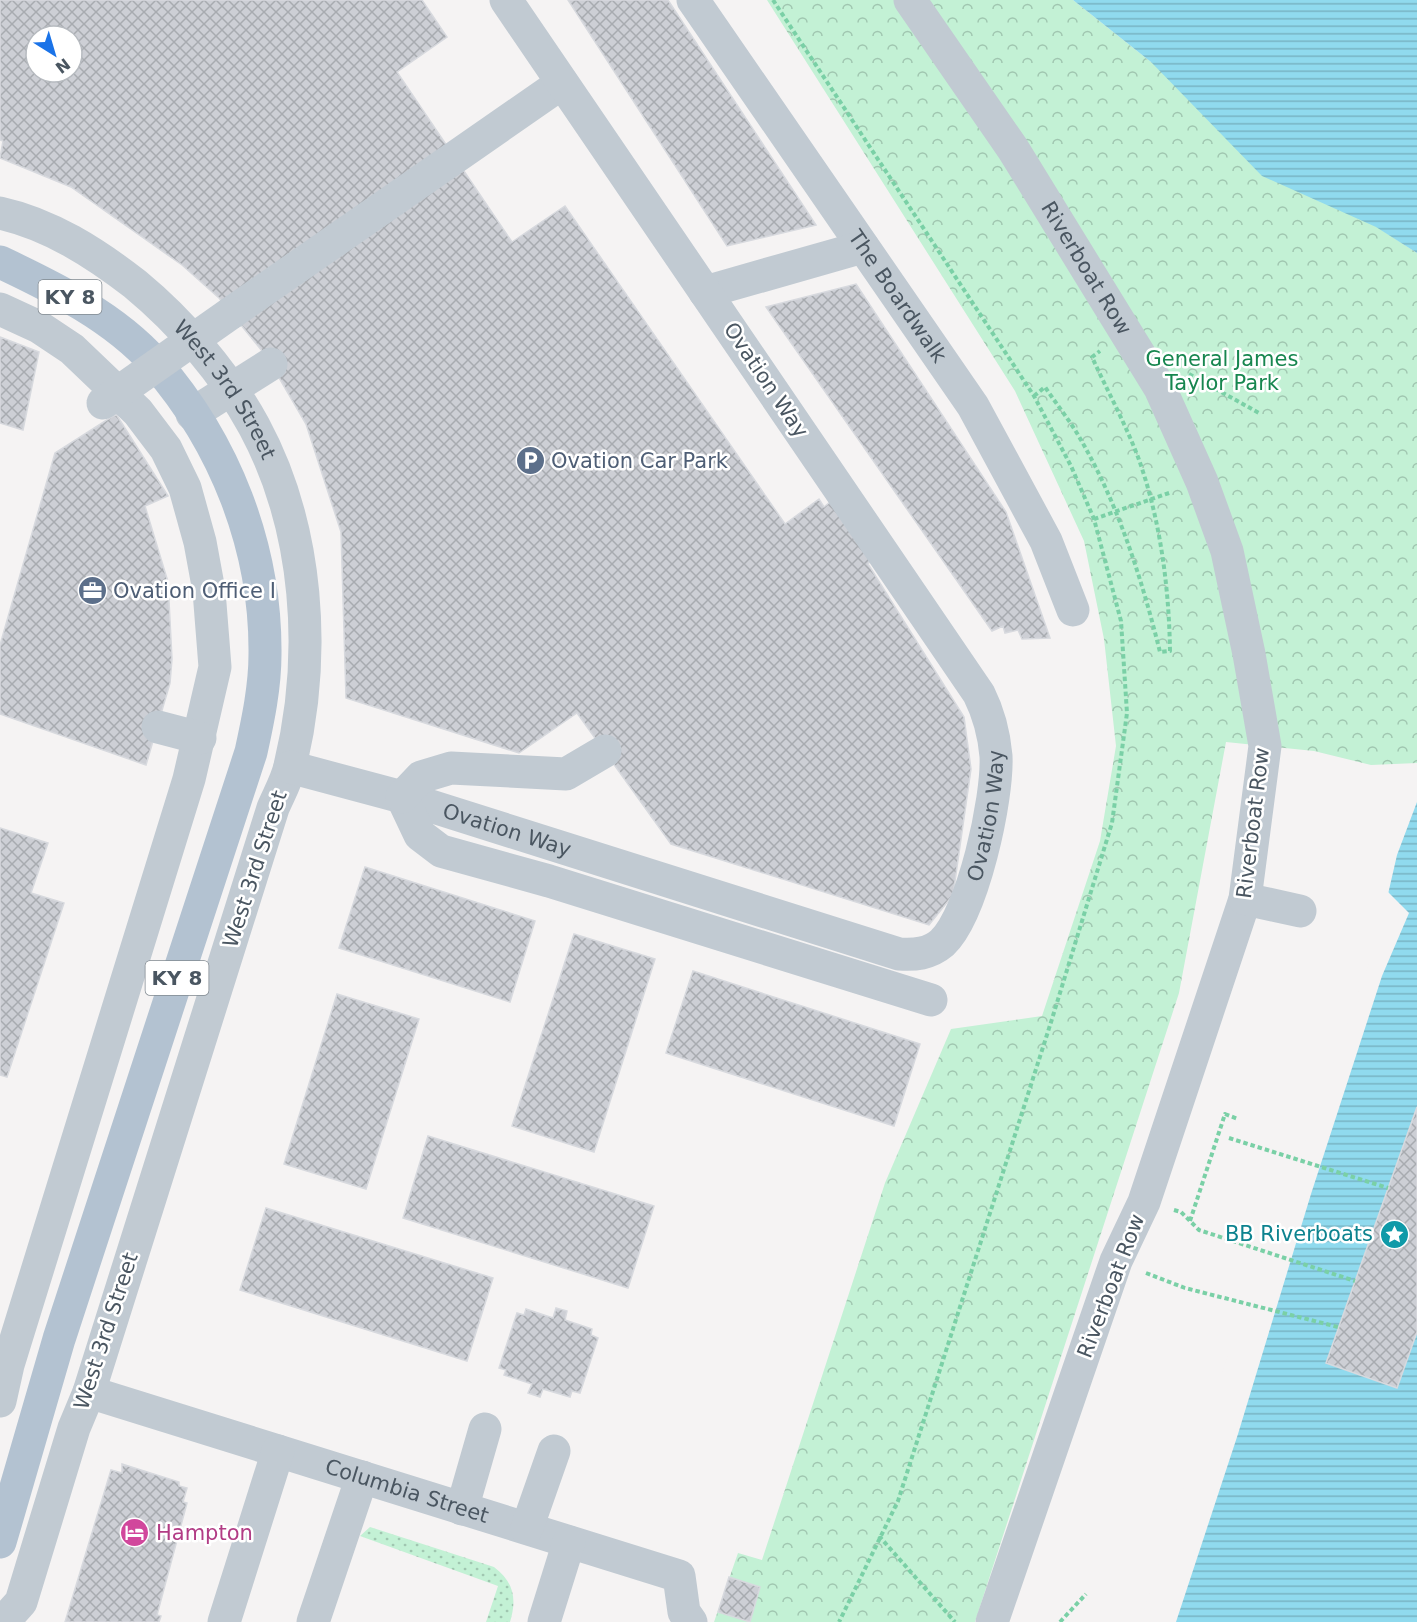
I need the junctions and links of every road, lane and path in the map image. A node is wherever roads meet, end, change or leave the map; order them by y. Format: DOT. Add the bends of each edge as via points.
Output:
graph roads {
  1 [pos="506,0"];
  2 [pos="693,0"];
  3 [pos="910,0"];
  4 [pos="562,83"];
  5 [pos="0,213"];
  6 [pos="863,247"];
  7 [pos="0,262"];
  8 [pos="705,292"];
  9 [pos="0,309"];
  10 [pos="1106,360"];
  11 [pos="271,364"];
  12 [pos="1186,372"];
  13 [pos="231,391"];
  14 [pos="1034,396"];
  15 [pos="103,403"];
  16 [pos="1259,413"];
  17 [pos="192,414"];
  18 [pos="1191,485"];
  19 [pos="1151,499"];
  20 [pos="1115,512"];
  21 [pos="1094,519"];
  22 [pos="1073,610"];
  23 [pos="158,727"];
  24 [pos="200,738"];
  25 [pos="605,751"];
  26 [pos="290,767"];
  27 [pos="402,797"];
  28 [pos="1245,899"];
  29 [pos="1300,911"];
  30 [pos="931,1000"];
  31 [pos="1238,1119"];
  32 [pos="1229,1138"];
  33 [pos="1388,1188"];
  34 [pos="1190,1221"];
  35 [pos="1199,1230"];
  36 [pos="1116,1261"];
  37 [pos="1355,1281"];
  38 [pos="1338,1327"];
  39 [pos="4,1364"];
  40 [pos="89,1392"];
  41 [pos="0,1401"];
  42 [pos="485,1429"];
  43 [pos="278,1451"];
  44 [pos="554,1451"];
  45 [pos="362,1477"];
  46 [pos="462,1509"];
  47 [pos="527,1528"];
  48 [pos="0,1542"];
  49 [pos="569,1542"];
  50 [pos="1086,1594"];
  51 [pos="3,1622"];
  52 [pos="224,1622"];
  53 [pos="313,1622"];
  54 [pos="544,1622"];
  55 [pos="691,1622"];
  56 [pos="839,1622"];
  57 [pos="955,1622"];
  58 [pos="992,1622"];
  59 [pos="1060,1622"];
  1 -- 4 [label="street, Ovation Way"];
  2 -- 6 [label="street, The Boardwalk"];
  3 -- 18 [label="street, Riverboat Row" via="1013,149 1134,343 1160,388"];
  4 -- 8 [label="street, Ovation Way"];
  4 -- 15 [label="street, bridge"];
  5 -- 13 [label="street, West 3rd Street" via="27,219 113,267 158,303"];
  6 -- 8 [label="street"];
  6 -- 22 [label="street, The Boardwalk" via="973,406 1046,541"];
  7 -- 17 [label="main road, West 3rd Street / KY 8" via="63,291 113,327 154,362"];
  8 -- 27 [label="street, Ovation Way" via="979,694 990,716 996,756 994,794 964,908 951,931 931,950 916,955 899,954"];
  9 -- 24 [label="street" via="39,327 100,373 166,448 185,488 209,591 215,666"];
  10 -- 19 [label="path" via="1100,351 1092,357 1137,456"];
  11 -- 13 [label="street"];
  12 -- 16 [label="path"];
  13 -- 17 [label="street"];
  13 -- 26 [label="street, West 3rd Street" via="254,426 270,463 297,552 306,674"];
  14 -- 20 [label="path" via="1045,387 1081,440"];
  17 -- 48 [label="main road, West 3rd Street / KY 8" via="227,474 248,525 261,592 265,654 260,711 251,752 59,1339"];
  18 -- 19 [label="path"];
  18 -- 28 [label="street, Riverboat Row" via="1227,551 1265,746"];
  19 -- 20 [label="path"];
  19 -- 20 [label="path" via="1164,569 1170,651 1160,652 1143,587"];
  20 -- 21 [label="path"];
  23 -- 24 [label="street"];
  24 -- 39 [label="street"];
  25 -- 27 [label="street" via="566,774 451,768 421,777"];
  26 -- 27 [label="street, Ovation Way"];
  26 -- 40 [label="street, West 3rd Street" via="273,808"];
  27 -- 30 [label="street" via="420,835 441,851"];
  28 -- 29 [label="street"];
  28 -- 36 [label="street, Riverboat Row" via="1144,1202"];
  31 -- 34 [label="path" via="1225,1114"];
  32 -- 33 [label="path"];
  35 -- 37 [label="path"];
  36 -- 38 [label="path" via="1185,1288"];
  36 -- 58 [label="street, Riverboat Row"];
  39 -- 41 [label="street"];
  40 -- 43 [label="street, Columbia Street"];
  40 -- 51 [label="street, West 3rd Street" via="74,1428 21,1602"];
  42 -- 46 [label="street"];
  43 -- 45 [label="street, Columbia Street"];
  43 -- 52 [label="street"];
  44 -- 47 [label="street"];
  45 -- 46 [label="street, Columbia Street"];
  45 -- 53 [label="street"];
  46 -- 47 [label="street, Columbia Street"];
  47 -- 49 [label="street, Columbia Street"];
  49 -- 54 [label="street"];
  49 -- 55 [label="street, Columbia Street" via="679,1576 684,1612"];
  50 -- 59 [label="path"];
  56 -- 57 [label="path" via="879,1536"];
}
